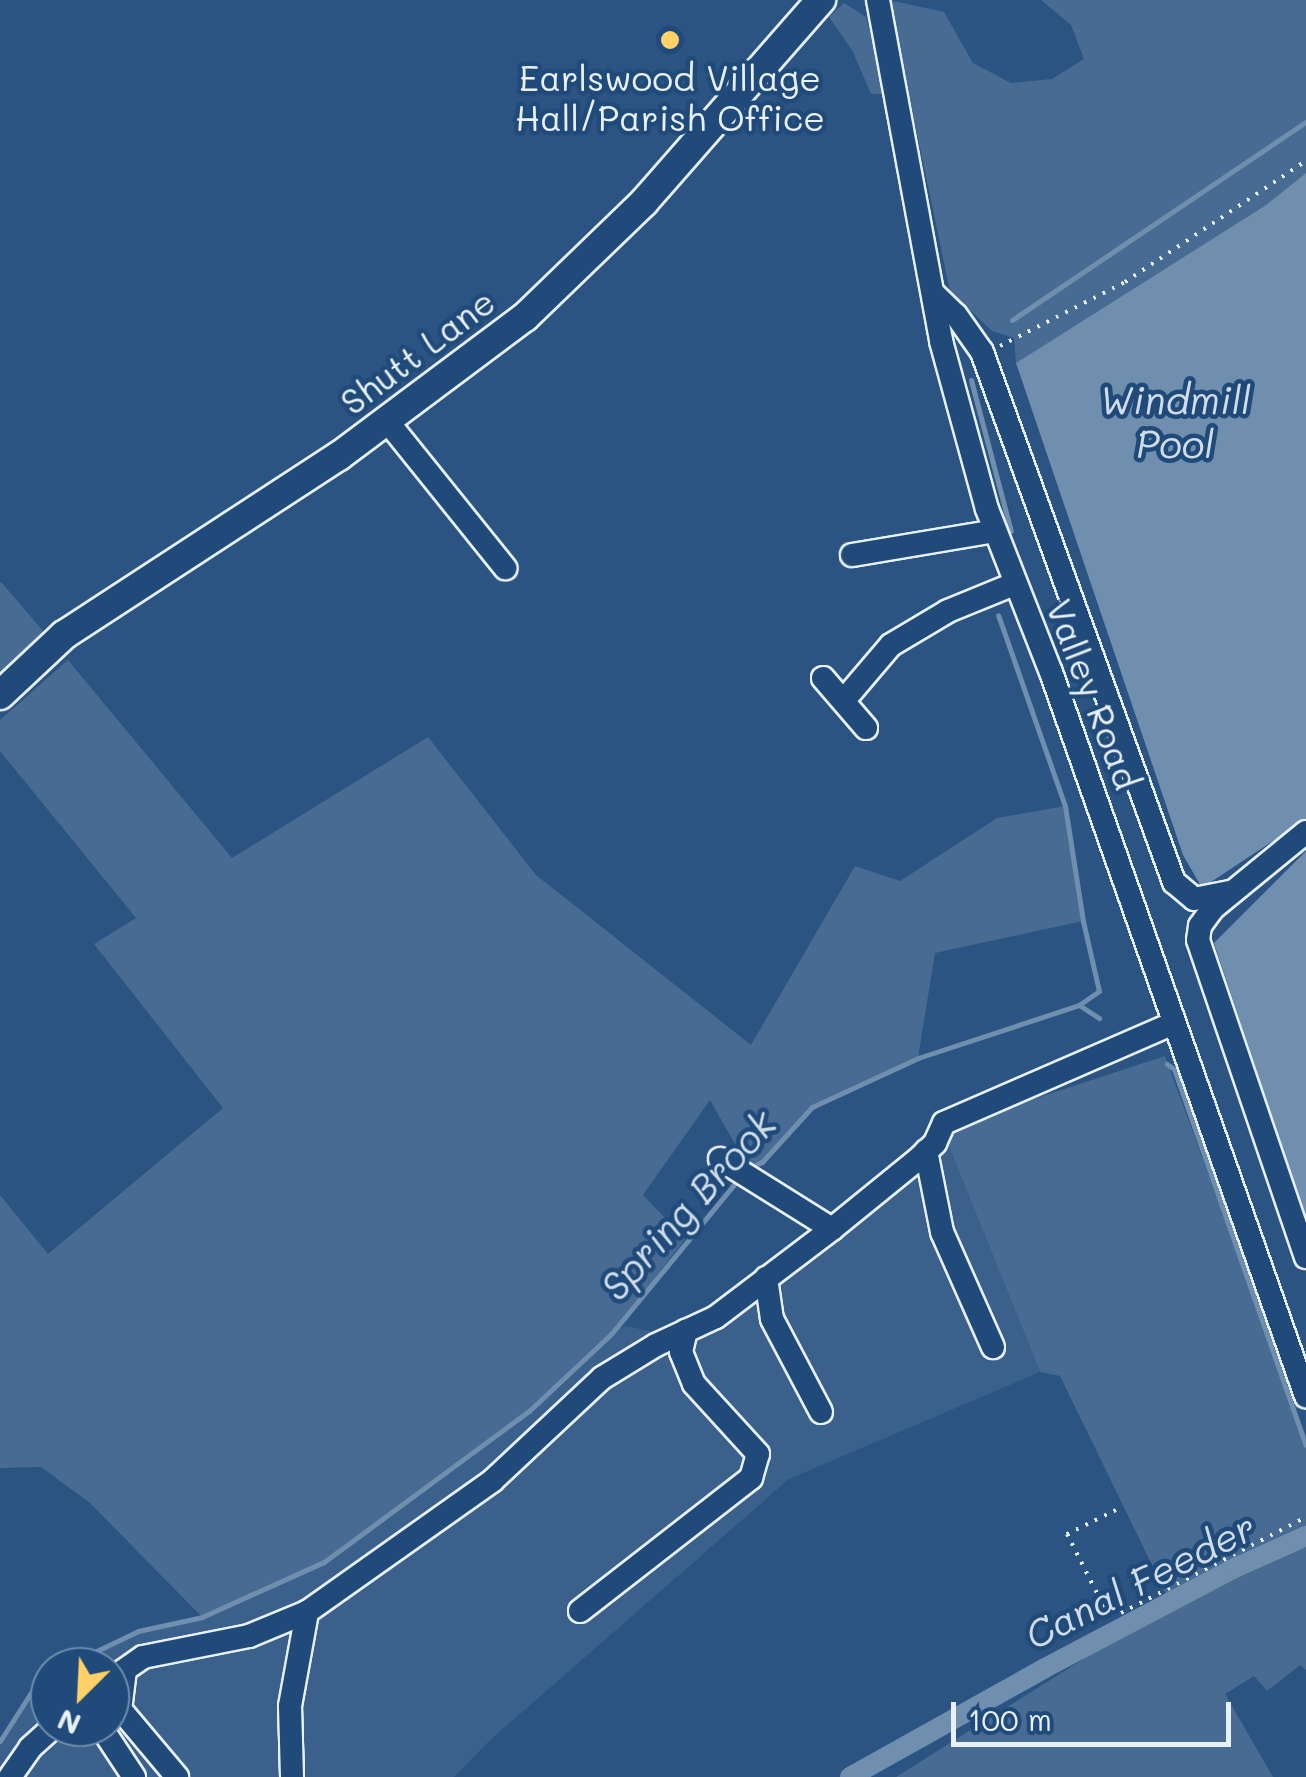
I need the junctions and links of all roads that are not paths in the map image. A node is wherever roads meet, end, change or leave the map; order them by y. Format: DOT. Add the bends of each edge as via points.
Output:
graph roads {
  1 [pos="821,0"];
  2 [pos="878,0"];
  3 [pos="934,294"];
  4 [pos="387,421"];
  5 [pos="995,531"];
  6 [pos="852,556"];
  7 [pos="505,568"];
  8 [pos="1014,584"];
  9 [pos="823,678"];
  10 [pos="0,695"];
  11 [pos="845,699"];
  12 [pos="866,728"];
  13 [pos="1306,832"];
  14 [pos="1230,892"];
  15 [pos="1174,1023"];
  16 [pos="926,1151"];
  17 [pos="720,1159"];
  18 [pos="832,1229"];
  19 [pos="1306,1257"];
  20 [pos="766,1278"];
  21 [pos="686,1331"];
  22 [pos="994,1347"];
  23 [pos="1306,1396"];
  24 [pos="821,1412"];
  25 [pos="580,1611"];
  26 [pos="306,1612"];
  27 [pos="130,1666"];
  28 [pos="130,1721"];
  29 [pos="31,1747"];
  30 [pos="114,1747"];
  31 [pos="10,1777"];
  32 [pos="134,1777"];
  33 [pos="177,1777"];
  34 [pos="292,1777"];
  1 -- 4 [label="main road, Shutt Lane" via="597,250 492,344"];
  2 -- 3 [label="street, Valley Road"];
  3 -- 5 [label="street, Valley Road"];
  3 -- 14 [label="street" via="982,352 1174,882 1194,900"];
  4 -- 7 [label="street"];
  4 -- 10 [label="main road, Shutt Lane" via="64,634"];
  5 -- 6 [label="street"];
  5 -- 8 [label="street, Valley Road"];
  8 -- 11 [label="street" via="948,610 891,645"];
  8 -- 15 [label="street, Valley Road"];
  9 -- 11 [label="street"];
  11 -- 12 [label="street"];
  13 -- 14 [label="street"];
  14 -- 19 [label="street" via="1200,926 1202,961"];
  15 -- 16 [label="street" via="960,1114 944,1123"];
  15 -- 23 [label="street, Valley Road"];
  16 -- 18 [label="street"];
  16 -- 22 [label="street" via="942,1232"];
  17 -- 18 [label="street"];
  18 -- 20 [label="street"];
  20 -- 21 [label="street"];
  20 -- 24 [label="street" via="772,1319"];
  21 -- 25 [label="street" via="680,1352 694,1384 758,1454 751,1478"];
  21 -- 26 [label="street" via="602,1378 492,1481"];
  26 -- 27 [label="street" via="249,1636 143,1657"];
  26 -- 34 [label="street" via="290,1706"];
  28 -- 33 [label="street"];
  29 -- 31 [label="street"];
  30 -- 32 [label="street"];
}
